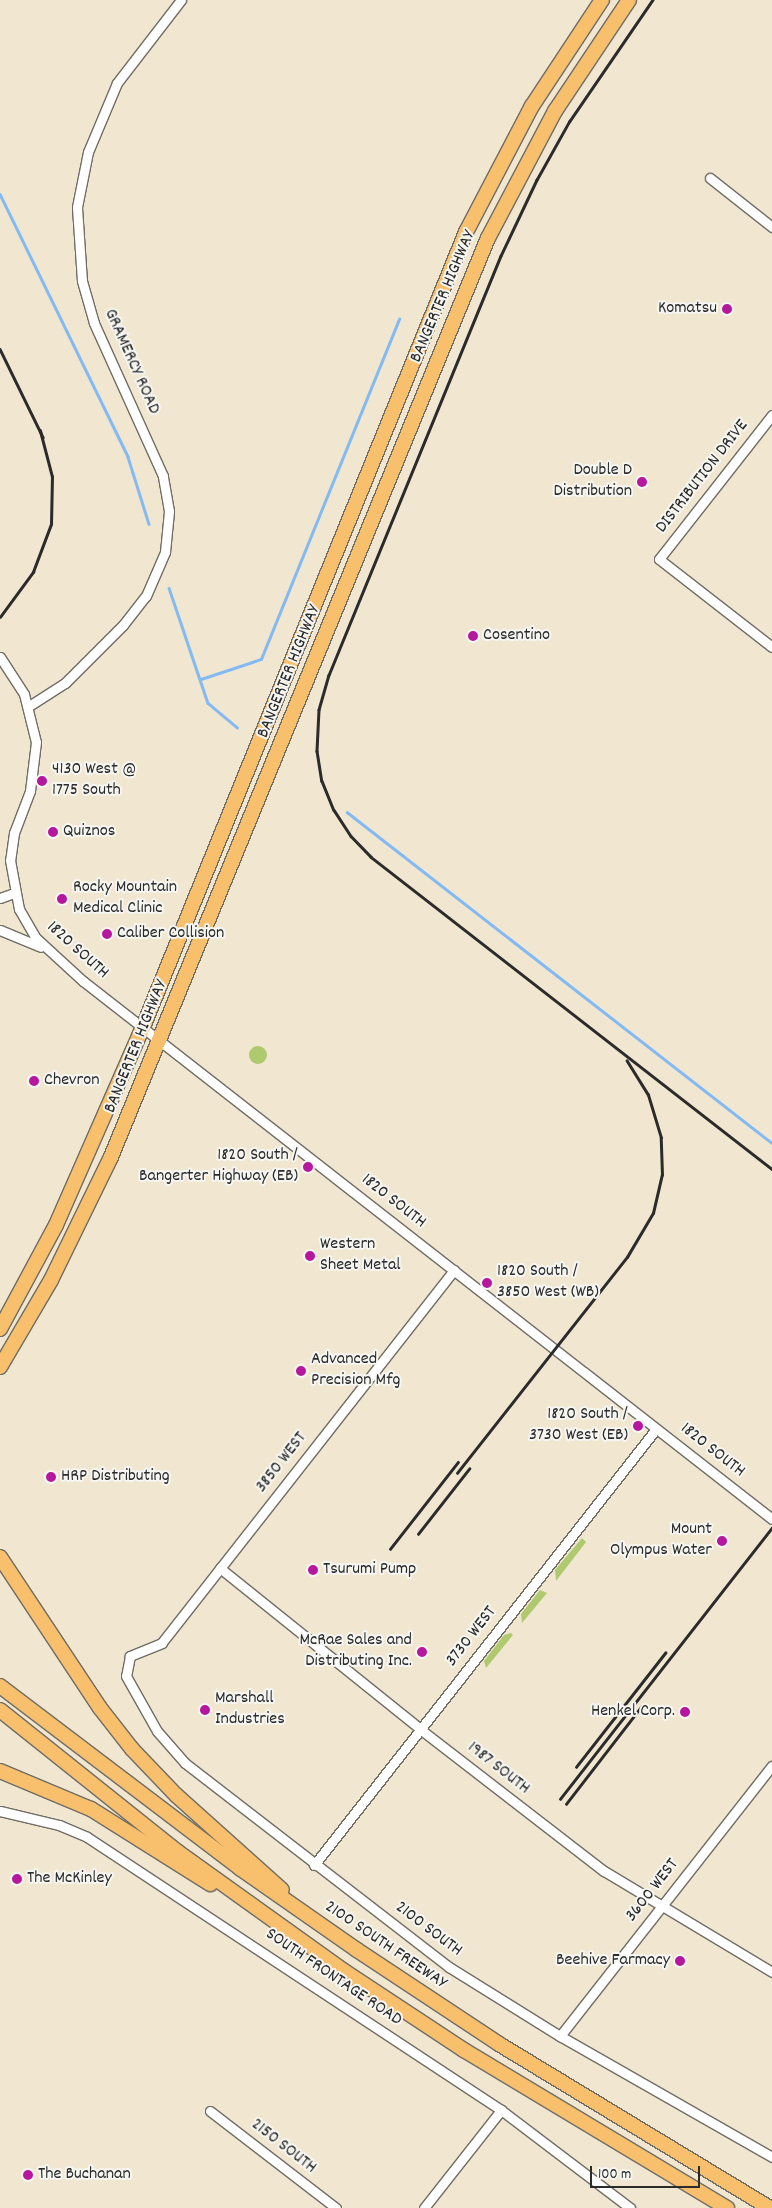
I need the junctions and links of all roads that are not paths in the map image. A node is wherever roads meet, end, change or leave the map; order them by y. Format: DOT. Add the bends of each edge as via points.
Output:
graph roads {
  1 [pos="181,0"];
  2 [pos="602,0"];
  3 [pos="630,0"];
  4 [pos="710,178"];
  5 [pos="772,227"];
  6 [pos="772,415"];
  7 [pos="772,648"];
  8 [pos="0,657"];
  9 [pos="28,706"];
  10 [pos="14,893"];
  11 [pos="0,898"];
  12 [pos="0,930"];
  13 [pos="47,951"];
  14 [pos="143,1027"];
  15 [pos="160,1040"];
  16 [pos="454,1270"];
  17 [pos="0,1329"];
  18 [pos="0,1366"];
  19 [pos="656,1428"];
  20 [pos="772,1520"];
  21 [pos="0,1545"];
  22 [pos="0,1557"];
  23 [pos="220,1568"];
  24 [pos="29,1599"];
  25 [pos="126,1662"];
  26 [pos="0,1686"];
  27 [pos="0,1710"];
  28 [pos="420,1730"];
  29 [pos="772,1766"];
  30 [pos="0,1771"];
  31 [pos="0,1811"];
  32 [pos="314,1865"];
  33 [pos="661,1907"];
  34 [pos="262,1914"];
  35 [pos="305,1914"];
  36 [pos="772,1972"];
  37 [pos="560,2036"];
  38 [pos="501,2110"];
  39 [pos="210,2111"];
  40 [pos="772,2157"];
  41 [pos="771,2207"];
  42 [pos="336,2208"];
  43 [pos="424,2208"];
  44 [pos="630,2208"];
  45 [pos="727,2208"];
  1 -- 9 [label="street, GRAMERCY ROAD" via="118,83 88,152 77,207 82,281 94,323 163,476 169,511 165,552 146,596 123,625 65,682"];
  2 -- 14 [label="highway, BANGERTER HIGHWAY" via="532,106 466,232"];
  3 -- 15 [label="highway, BANGERTER HIGHWAY" via="555,111 488,238"];
  4 -- 5 [label="street"];
  6 -- 7 [label="street, DISTRIBUTION DRIVE" via="659,559"];
  8 -- 9 [label="street, 1820 SOUTH" via="12,672"];
  9 -- 10 [label="street, 1820 SOUTH" via="36,742 36,765 10,850"];
  10 -- 11 [label="street"];
  10 -- 13 [label="street, 1820 SOUTH" via="27,924"];
  12 -- 13 [label="street"];
  13 -- 14 [label="street, 1820 SOUTH"];
  14 -- 15 [label="street, 1820 SOUTH"];
  14 -- 17 [label="highway, BANGERTER HIGHWAY" via="56,1225"];
  15 -- 16 [label="street, 1820 SOUTH"];
  15 -- 18 [label="highway, BANGERTER HIGHWAY" via="80,1222"];
  16 -- 19 [label="street, 1820 SOUTH"];
  16 -- 23 [label="street, 3850 WEST"];
  19 -- 20 [label="street, 1820 SOUTH"];
  19 -- 28 [label="street, 3730 WEST"];
  21 -- 24 [label="highway"];
  22 -- 24 [label="highway"];
  23 -- 25 [label="street, 3850 WEST" via="162,1643 137,1652"];
  23 -- 28 [label="street, 1987 SOUTH"];
  24 -- 35 [label="highway" via="100,1708 132,1749 176,1794 269,1876"];
  25 -- 32 [label="street, 2100 SOUTH" via="126,1676 138,1702 172,1750"];
  26 -- 35 [label="highway, 2100 SOUTH FREEWAY"];
  27 -- 34 [label="highway"];
  28 -- 32 [label="street, 3730 WEST"];
  28 -- 33 [label="street, 1987 SOUTH" via="604,1871"];
  29 -- 33 [label="street, 3600 WEST"];
  30 -- 34 [label="highway" via="91,1809"];
  31 -- 38 [label="street, SOUTH FRONTAGE ROAD" via="59,1825 87,1837"];
  32 -- 37 [label="street, 2100 SOUTH" via="449,1967"];
  33 -- 36 [label="street, 1987 SOUTH"];
  33 -- 37 [label="street, 3600 WEST"];
  34 -- 45 [label="highway" via="464,2050"];
  35 -- 41 [label="highway, 2100 SOUTH FREEWAY" via="499,2044"];
  37 -- 40 [label="street, 2100 SOUTH"];
  38 -- 43 [label="street"];
  38 -- 44 [label="street, SOUTH FRONTAGE ROAD"];
  39 -- 42 [label="street, 2150 SOUTH"];
}
